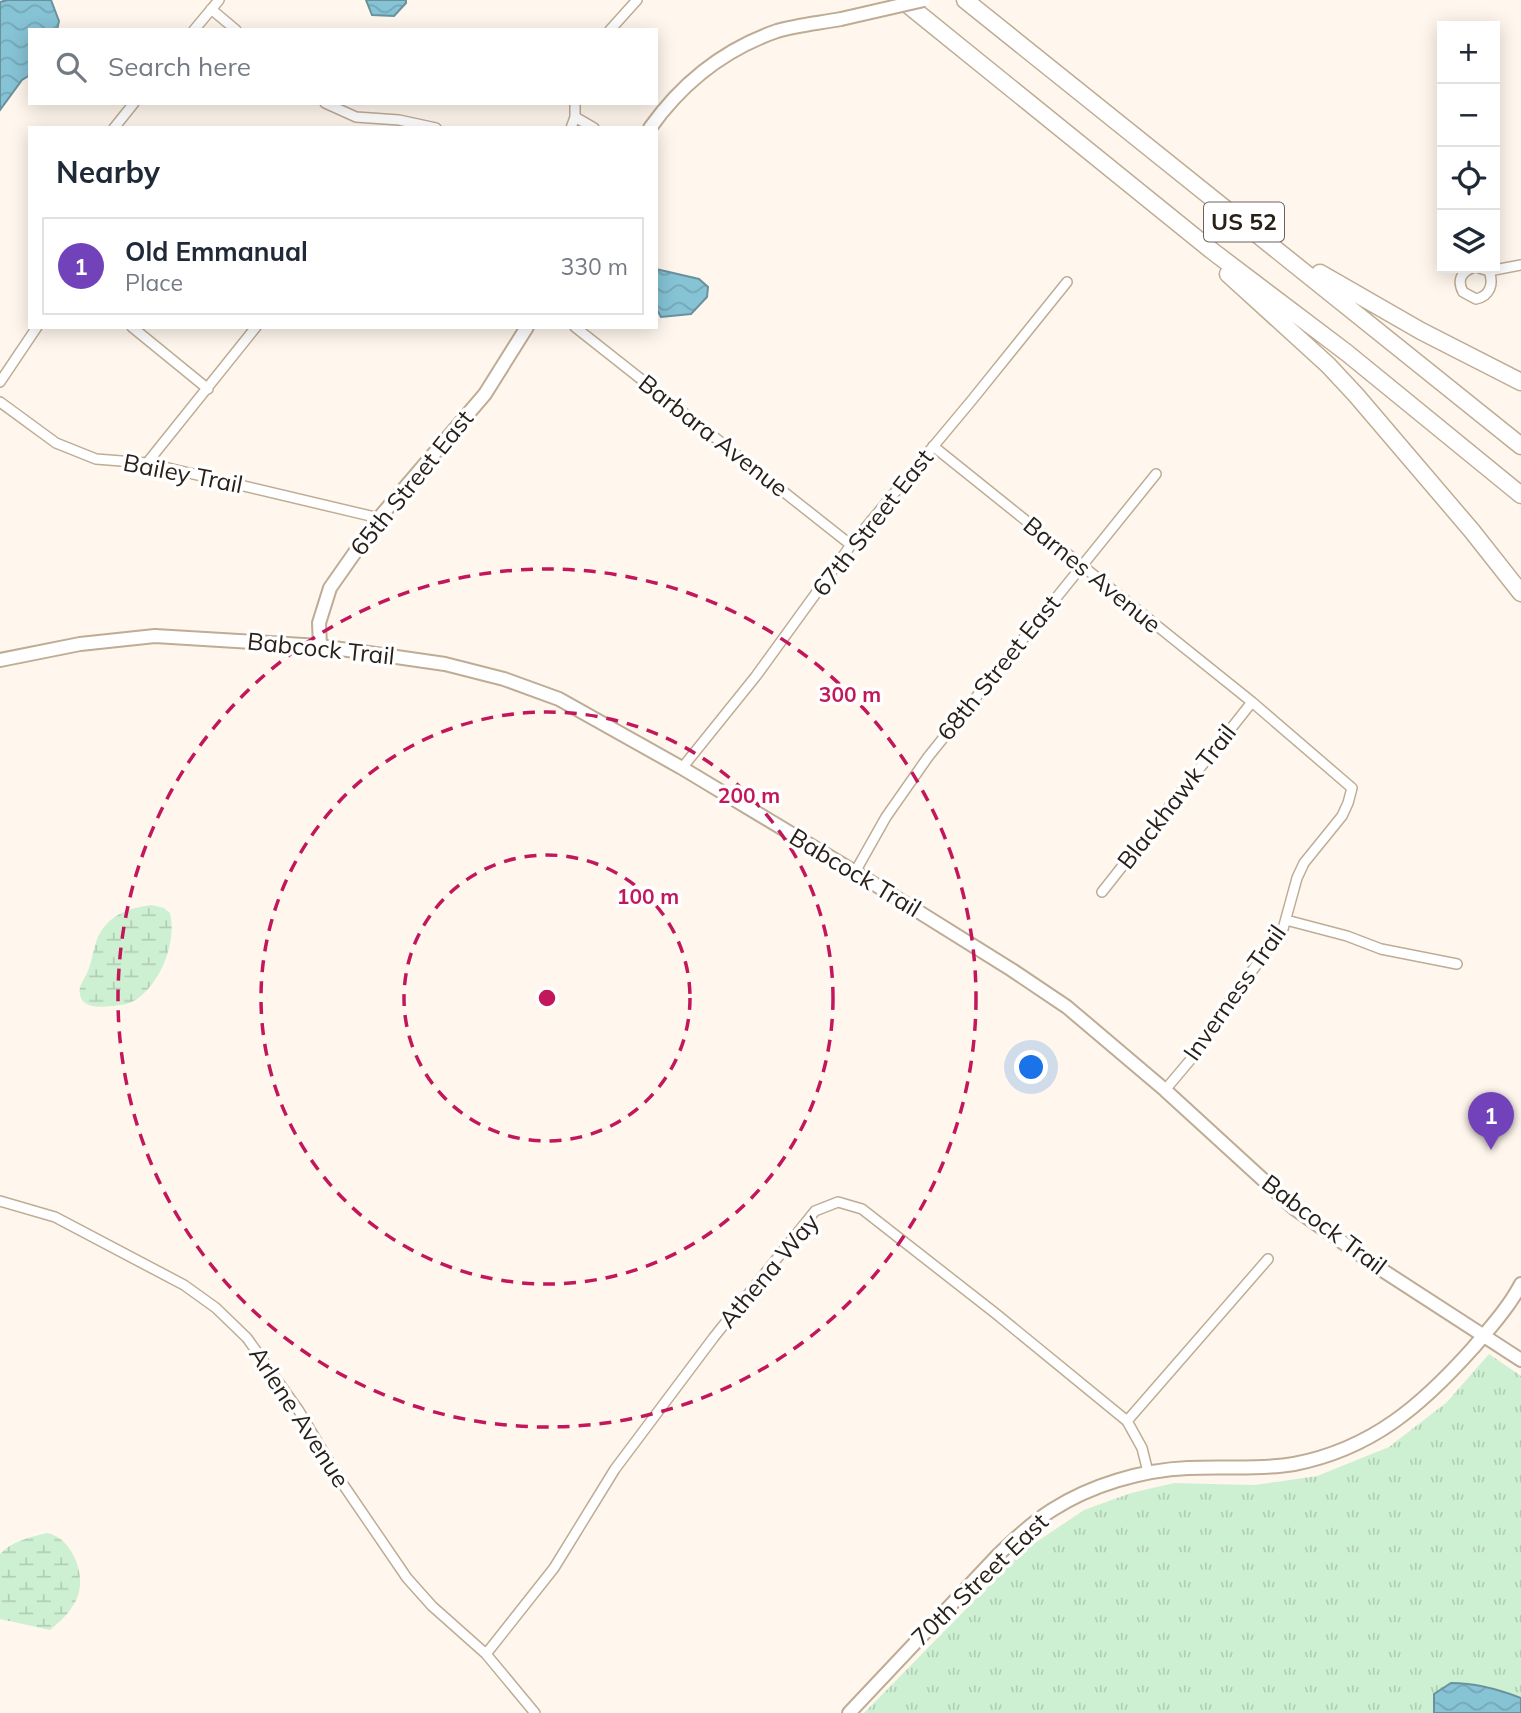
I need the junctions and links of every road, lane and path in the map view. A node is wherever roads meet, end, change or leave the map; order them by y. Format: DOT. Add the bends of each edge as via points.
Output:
graph roads {
  1 [pos="219,0"];
  2 [pos="637,0"];
  3 [pos="902,0"];
  4 [pos="924,0"];
  5 [pos="965,0"];
  6 [pos="211,9"];
  7 [pos="196,28"];
  8 [pos="234,28"];
  9 [pos="612,28"];
  10 [pos="132,105"];
  11 [pos="329,105"];
  12 [pos="575,105"];
  13 [pos="575,117"];
  14 [pos="116,126"];
  15 [pos="427,126"];
  16 [pos="572,126"];
  17 [pos="591,126"];
  18 [pos="651,126"];
  19 [pos="1266,240"];
  20 [pos="1211,250"];
  21 [pos="1521,265"];
  22 [pos="1500,269"];
  23 [pos="1464,273"];
  24 [pos="1489,273"];
  25 [pos="1067,282"];
  26 [pos="36,329"];
  27 [pos="134,329"];
  28 [pos="254,329"];
  29 [pos="526,329"];
  30 [pos="578,329"];
  31 [pos="0,382"];
  32 [pos="1521,382"];
  33 [pos="208,388"];
  34 [pos="0,402"];
  35 [pos="933,446"];
  36 [pos="1521,446"];
  37 [pos="147,463"];
  38 [pos="1156,474"];
  39 [pos="1521,495"];
  40 [pos="379,518"];
  41 [pos="850,545"];
  42 [pos="1082,566"];
  43 [pos="1521,593"];
  44 [pos="320,646"];
  45 [pos="0,660"];
  46 [pos="1252,702"];
  47 [pos="682,768"];
  48 [pos="855,872"];
  49 [pos="1102,892"];
  50 [pos="1286,920"];
  51 [pos="1457,964"];
  52 [pos="1165,1090"];
  53 [pos="0,1201"];
  54 [pos="1268,1259"];
  55 [pos="1521,1284"];
  56 [pos="1484,1335"];
  57 [pos="1521,1360"];
  58 [pos="1127,1421"];
  59 [pos="1148,1472"];
  60 [pos="486,1654"];
  61 [pos="536,1713"];
  62 [pos="849,1713"];
  1 -- 6 [label="street"];
  2 -- 9 [label="street"];
  3 -- 20 [label="highway, US 52"];
  4 -- 18 [label="street, bridge" via="779,31 741,46 701,72 664,107"];
  5 -- 19 [label="highway, US 52"];
  6 -- 7 [label="street"];
  6 -- 8 [label="street"];
  10 -- 14 [label="street"];
  11 -- 15 [label="street" via="356,117"];
  12 -- 13 [label="street"];
  13 -- 16 [label="street"];
  13 -- 17 [label="street"];
  19 -- 32 [label="highway" via="1410,325"];
  19 -- 36 [label="highway, US 52"];
  20 -- 39 [label="highway, US 52" via="1347,353"];
  20 -- 43 [label="highway" via="1223,270 1356,395"];
  21 -- 22 [label="street"];
  23 -- 24 [label="street" via="1460,282 1471,298 1489,292"];
  25 -- 35 [label="street, 67th Street East"];
  26 -- 31 [label="street"];
  27 -- 33 [label="street"];
  28 -- 33 [label="street"];
  29 -- 40 [label="street, 65th Street East" via="485,394"];
  30 -- 41 [label="street, Barbara Avenue"];
  33 -- 37 [label="street"];
  34 -- 37 [label="street, Bailey Trail" via="56,443 96,459"];
  35 -- 41 [label="street, 67th Street East"];
  35 -- 42 [label="street, Barnes Avenue"];
  37 -- 40 [label="street, Bailey Trail"];
  38 -- 42 [label="street, 68th Street East"];
  40 -- 44 [label="street, 65th Street East" via="330,588 319,623"];
  41 -- 47 [label="street, 67th Street East" via="756,676"];
  42 -- 46 [label="street, Barnes Avenue"];
  42 -- 48 [label="street, 68th Street East" via="928,757"];
  44 -- 45 [label="street, Babcock Trail" via="155,636 80,644"];
  44 -- 47 [label="street, Babcock Trail" via="445,663 504,679 559,699"];
  46 -- 49 [label="street, Blackhawk Trail"];
  46 -- 50 [label="street, Inverness Trail" via="1352,788 1342,816 1304,863"];
  47 -- 48 [label="street, Babcock Trail"];
  48 -- 52 [label="street, Babcock Trail" via="1067,1007"];
  50 -- 51 [label="street" via="1381,949"];
  50 -- 52 [label="street, Inverness Trail" via="1197,1052"];
  52 -- 56 [label="street, Babcock Trail" via="1295,1209"];
  53 -- 60 [label="street, Arlene Avenue" via="55,1217 184,1284 216,1308 247,1338 299,1410 407,1578"];
  54 -- 58 [label="street"];
  55 -- 56 [label="street, 70th Street East"];
  56 -- 57 [label="street, Babcock Trail"];
  56 -- 59 [label="street, 70th Street East" via="1410,1411 1339,1451 1278,1466"];
  58 -- 59 [label="street, Athena Way" via="1142,1447"];
  58 -- 60 [label="street, Athena Way" via="862,1209 834,1203 815,1211 714,1336 615,1469 554,1568"];
  59 -- 62 [label="street, 70th Street East" via="1089,1492 1025,1529"];
  60 -- 61 [label="street, Arlene Avenue"];
}
